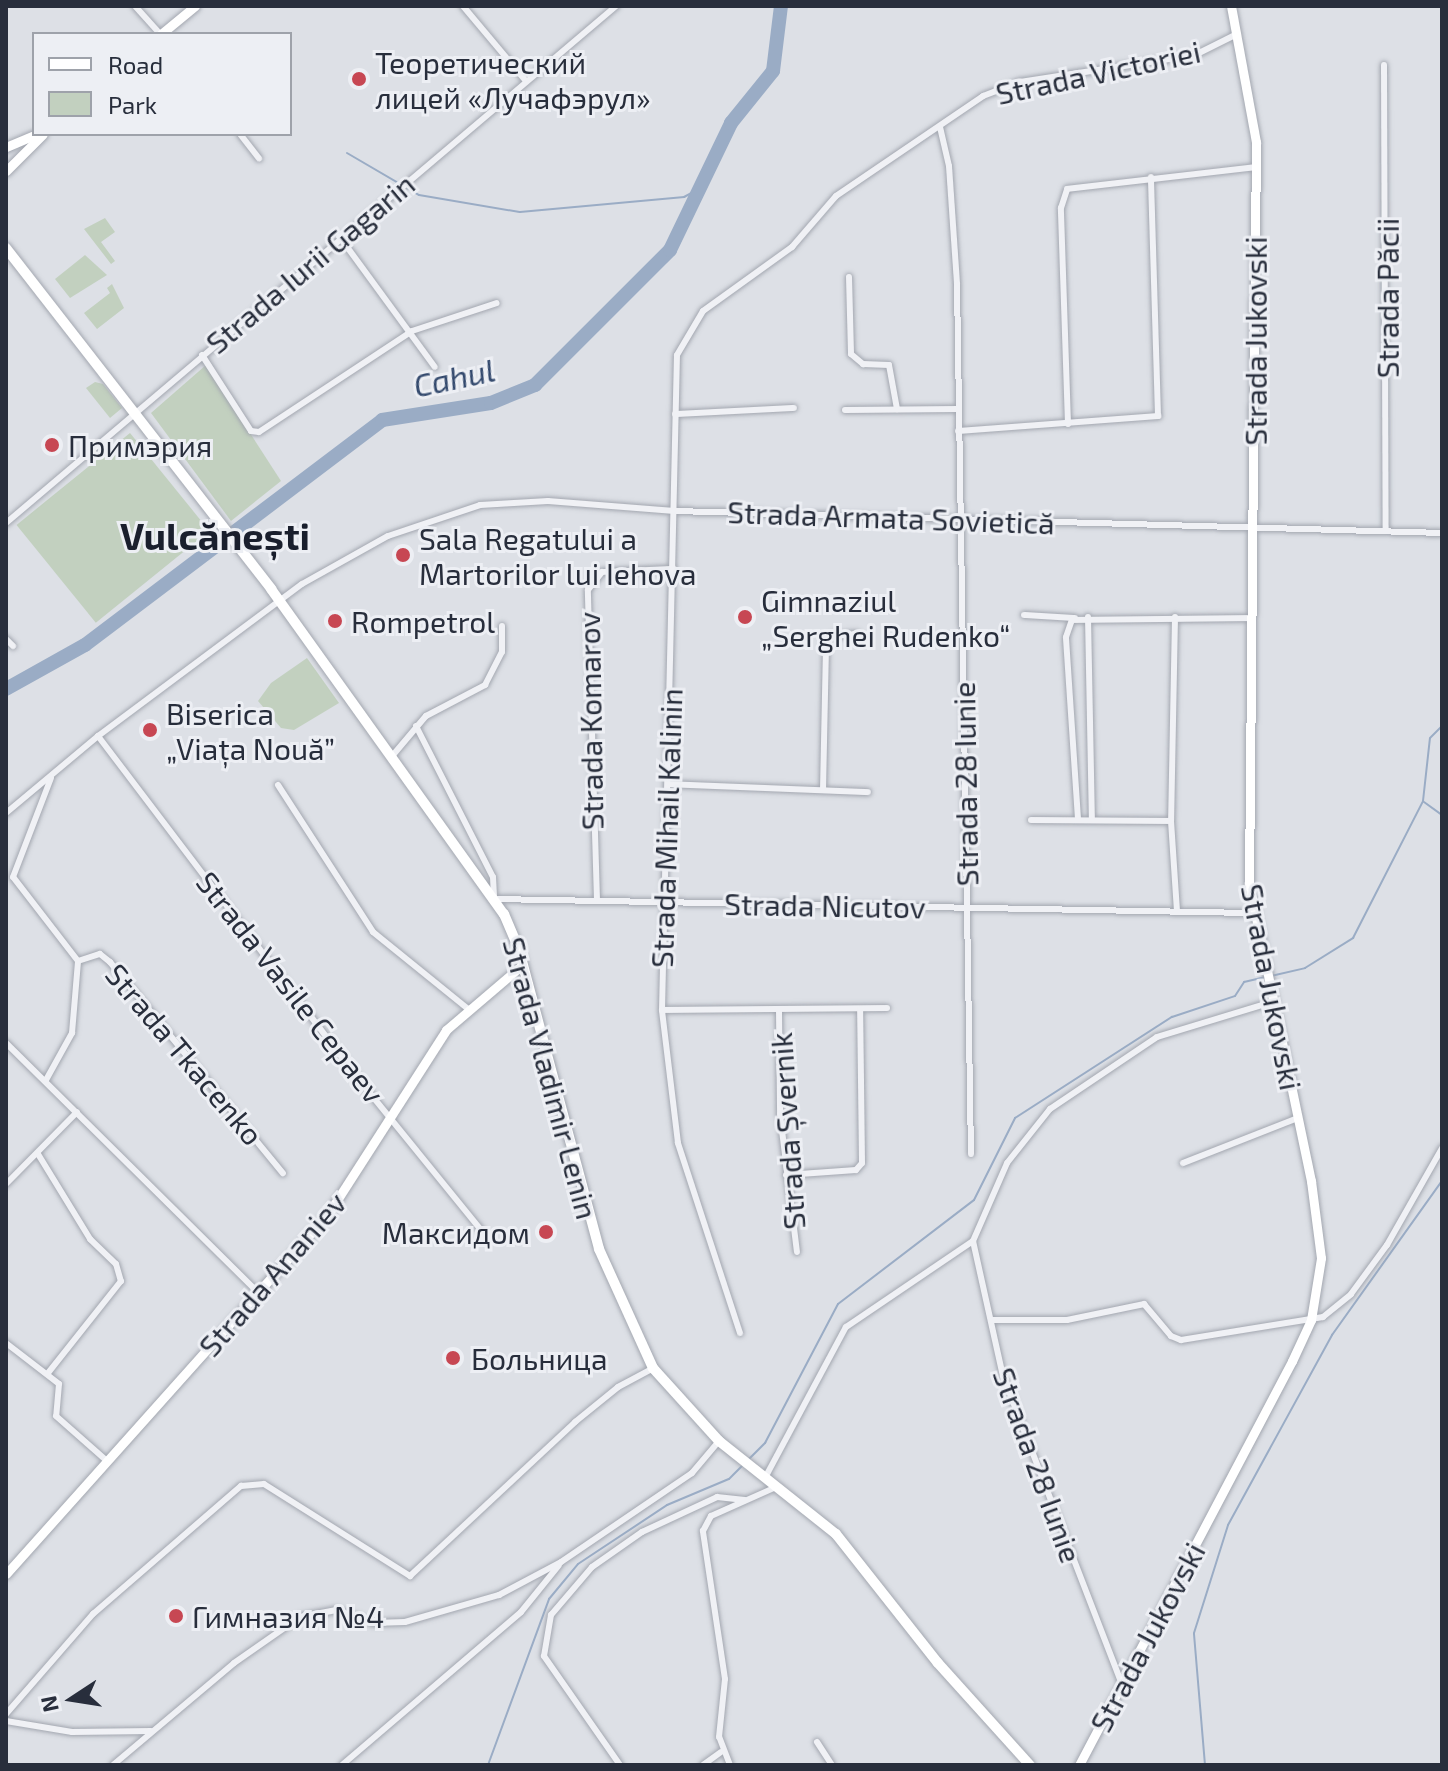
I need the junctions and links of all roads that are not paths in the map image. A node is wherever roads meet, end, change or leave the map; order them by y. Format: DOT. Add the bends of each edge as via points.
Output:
graph roads {
  1 [pos="135,6"];
  2 [pos="195,6"];
  3 [pos="463,6"];
  4 [pos="616,6"];
  5 [pos="1231,6"];
  6 [pos="158,32"];
  7 [pos="162,32"];
  8 [pos="1238,33"];
  9 [pos="1384,65"];
  10 [pos="526,81"];
  11 [pos="940,127"];
  12 [pos="32,136"];
  13 [pos="41,136"];
  14 [pos="242,136"];
  15 [pos="6,147"];
  16 [pos="259,158"];
  17 [pos="1256,167"];
  18 [pos="6,171"];
  19 [pos="1151,177"];
  20 [pos="339,236"];
  21 [pos="6,248"];
  22 [pos="849,277"];
  23 [pos="497,303"];
  24 [pos="697,318"];
  25 [pos="412,331"];
  26 [pos="202,355"];
  27 [pos="435,367"];
  28 [pos="794,408"];
  29 [pos="897,409"];
  30 [pos="958,409"];
  31 [pos="845,410"];
  32 [pos="136,413"];
  33 [pos="675,414"];
  34 [pos="1068,424"];
  35 [pos="958,431"];
  36 [pos="675,511"];
  37 [pos="960,519"];
  38 [pos="6,523"];
  39 [pos="1254,528"];
  40 [pos="1386,531"];
  41 [pos="1442,533"];
  42 [pos="674,569"];
  43 [pos="280,601"];
  44 [pos="1024,615"];
  45 [pos="1088,617"];
  46 [pos="1175,617"];
  47 [pos="1078,618"];
  48 [pos="1252,618"];
  49 [pos="502,626"];
  50 [pos="857,634"];
  51 [pos="6,639"];
  52 [pos="13,646"];
  53 [pos="416,726"];
  54 [pos="98,736"];
  55 [pos="393,755"];
  56 [pos="51,776"];
  57 [pos="668,784"];
  58 [pos="278,785"];
  59 [pos="823,790"];
  60 [pos="868,792"];
  61 [pos="6,813"];
  62 [pos="1078,819"];
  63 [pos="1092,819"];
  64 [pos="1031,820"];
  65 [pos="1171,821"];
  66 [pos="494,899"];
  67 [pos="597,900"];
  68 [pos="664,901"];
  69 [pos="967,908"];
  70 [pos="1177,912"];
  71 [pos="1252,913"];
  72 [pos="78,961"];
  73 [pos="522,965"];
  74 [pos="1272,1002"];
  75 [pos="467,1008"];
  76 [pos="887,1008"];
  77 [pos="860,1009"];
  78 [pos="662,1010"];
  79 [pos="779,1010"];
  80 [pos="6,1043"];
  81 [pos="46,1080"];
  82 [pos="77,1112"];
  83 [pos="391,1115"];
  84 [pos="1298,1118"];
  85 [pos="1442,1148"];
  86 [pos="38,1154"];
  87 [pos="971,1154"];
  88 [pos="1183,1163"];
  89 [pos="283,1173"];
  90 [pos="786,1175"];
  91 [pos="6,1184"];
  92 [pos="486,1236"];
  93 [pos="973,1241"];
  94 [pos="797,1252"];
  95 [pos="259,1293"];
  96 [pos="991,1320"];
  97 [pos="1311,1320"];
  98 [pos="740,1333"];
  99 [pos="6,1343"];
  100 [pos="653,1368"];
  101 [pos="48,1373"];
  102 [pos="722,1443"];
  103 [pos="107,1461"];
  104 [pos="764,1474"];
  105 [pos="779,1485"];
  106 [pos="745,1500"];
  107 [pos="699,1505"];
  108 [pos="711,1516"];
  109 [pos="561,1562"];
  110 [pos="6,1574"];
  111 [pos="1122,1684"];
  112 [pos="6,1714"];
  113 [pos="6,1721"];
  114 [pos="151,1731"];
  115 [pos="817,1742"];
  116 [pos="721,1752"];
  117 [pos="113,1765"];
  118 [pos="342,1765"];
  119 [pos="620,1765"];
  120 [pos="703,1765"];
  121 [pos="730,1765"];
  122 [pos="832,1765"];
  123 [pos="1030,1765"];
  124 [pos="1079,1765"];
  1 -- 6 [label="street"];
  2 -- 7 [label="main road"];
  3 -- 10 [label="street"];
  4 -- 10 [label="street, Strada Iurii Gagarin"];
  5 -- 8 [label="main road, Strada Jukovski"];
  8 -- 11 [label="street, Strada Victoriei" via="1209,50 1169,61 1008,85"];
  8 -- 17 [label="main road, Strada Jukovski"];
  9 -- 40 [label="street, Strada Păcii"];
  10 -- 20 [label="street, Strada Iurii Gagarin"];
  11 -- 24 [label="street, Strada Victoriei" via="846,188 792,247"];
  11 -- 30 [label="street, Strada 28 Iunie" via="949,166 957,284"];
  12 -- 15 [label="main road"];
  13 -- 18 [label="main road"];
  14 -- 16 [label="street"];
  17 -- 19 [label="street"];
  17 -- 39 [label="main road, Strada Jukovski"];
  19 -- 34 [label="street" via="1081,185 1064,195"];
  19 -- 34 [label="street" via="1158,416"];
  20 -- 25 [label="street"];
  20 -- 26 [label="street, Strada Iurii Gagarin"];
  21 -- 32 [label="main road, Strada Vladimir Lenin"];
  22 -- 29 [label="street" via="851,354 863,364 889,365"];
  23 -- 25 [label="street"];
  24 -- 33 [label="street, Strada Mihail Kalinin" via="677,355"];
  25 -- 26 [label="street" via="259,432 251,431"];
  25 -- 27 [label="street"];
  26 -- 32 [label="street, Strada Iurii Gagarin"];
  28 -- 33 [label="street"];
  29 -- 30 [label="street"];
  29 -- 31 [label="street"];
  30 -- 35 [label="street, Strada 28 Iunie"];
  32 -- 38 [label="street, Strada Iurii Gagarin"];
  32 -- 43 [label="main road, Strada Vladimir Lenin"];
  33 -- 36 [label="street, Strada Mihail Kalinin"];
  34 -- 35 [label="street"];
  35 -- 37 [label="street, Strada 28 Iunie"];
  36 -- 37 [label="street, Strada Armata Sovietică"];
  36 -- 42 [label="street, Strada Mihail Kalinin"];
  36 -- 43 [label="street, Strada Armata Sovietică" via="548,501 480,505 369,544"];
  37 -- 39 [label="street, Strada Armata Sovietică"];
  37 -- 69 [label="street, Strada 28 Iunie"];
  39 -- 40 [label="street, Strada Armata Sovietică"];
  39 -- 48 [label="main road, Strada Jukovski"];
  40 -- 41 [label="street, Strada Armata Sovietică"];
  42 -- 57 [label="street, Strada Mihail Kalinin"];
  42 -- 67 [label="street, Strada Komarov" via="602,572 588,590"];
  43 -- 54 [label="street, Strada Armata Sovietică"];
  43 -- 55 [label="main road, Strada Vladimir Lenin"];
  44 -- 47 [label="street"];
  45 -- 46 [label="street"];
  45 -- 47 [label="street"];
  45 -- 63 [label="street"];
  46 -- 48 [label="street"];
  46 -- 65 [label="street"];
  47 -- 62 [label="street" via="1067,627"];
  48 -- 71 [label="main road, Strada Jukovski"];
  49 -- 53 [label="street" via="502,652 485,685"];
  50 -- 59 [label="street" via="833,636 826,643"];
  51 -- 52 [label="street"];
  53 -- 55 [label="street"];
  53 -- 66 [label="street" via="493,877"];
  54 -- 56 [label="street, Strada Armata Sovietică"];
  54 -- 83 [label="street, Strada Vasile Cepaev"];
  55 -- 66 [label="main road, Strada Vladimir Lenin"];
  56 -- 61 [label="street, Strada Armata Sovietică"];
  56 -- 72 [label="street" via="13,877"];
  57 -- 59 [label="street"];
  57 -- 68 [label="street, Strada Mihail Kalinin"];
  58 -- 75 [label="street" via="373,932"];
  59 -- 60 [label="street"];
  62 -- 63 [label="street"];
  62 -- 64 [label="street"];
  63 -- 65 [label="street"];
  65 -- 70 [label="street"];
  66 -- 67 [label="street, Strada Nicutov"];
  66 -- 73 [label="main road, Strada Vladimir Lenin" via="510,925"];
  67 -- 68 [label="street, Strada Nicutov"];
  68 -- 69 [label="street, Strada Nicutov"];
  68 -- 78 [label="street, Strada Mihail Kalinin"];
  69 -- 70 [label="street, Strada Nicutov"];
  69 -- 87 [label="street, Strada 28 Iunie"];
  70 -- 71 [label="street, Strada Nicutov"];
  71 -- 74 [label="main road, Strada Jukovski"];
  72 -- 81 [label="street" via="72,1033"];
  72 -- 89 [label="street, Strada Tkacenko" via="100,954 110,962"];
  73 -- 75 [label="main road, Strada Ananiev"];
  73 -- 100 [label="main road, Strada Vladimir Lenin" via="599,1249"];
  74 -- 84 [label="main road, Strada Jukovski"];
  74 -- 93 [label="street" via="1157,1037 1050,1109 1007,1163"];
  75 -- 83 [label="main road, Strada Ananiev" via="427,1055"];
  76 -- 77 [label="street"];
  77 -- 79 [label="street"];
  77 -- 90 [label="street" via="862,1163 856,1170"];
  78 -- 79 [label="street"];
  78 -- 98 [label="street, Strada Mihail Kalinin" via="673,1123"];
  79 -- 90 [label="street, Strada Șvernik"];
  80 -- 81 [label="street"];
  81 -- 82 [label="street"];
  82 -- 86 [label="street"];
  82 -- 95 [label="street"];
  83 -- 92 [label="street, Strada Vasile Cepaev"];
  83 -- 95 [label="main road, Strada Ananiev" via="343,1193"];
  84 -- 88 [label="street"];
  84 -- 97 [label="main road, Strada Jukovski" via="1320,1240"];
  85 -- 97 [label="street" via="1413,1206 1351,1294 1323,1317"];
  86 -- 91 [label="street"];
  86 -- 101 [label="street" via="90,1239 116,1264 121,1281"];
  90 -- 94 [label="street, Strada Șvernik"];
  93 -- 96 [label="street, Strada 28 Iunie"];
  93 -- 104 [label="street" via="846,1327"];
  95 -- 103 [label="main road, Strada Ananiev"];
  96 -- 97 [label="street" via="1067,1320 1144,1304 1171,1336 1181,1340"];
  96 -- 111 [label="street, Strada 28 Iunie" via="1003,1376"];
  97 -- 111 [label="main road, Strada Jukovski"];
  99 -- 101 [label="street"];
  100 -- 102 [label="main road, Strada Vladimir Lenin"];
  100 -- 112 [label="street" via="618,1387 575,1422 410,1576 264,1484 249,1483 93,1614"];
  101 -- 103 [label="street" via="61,1390 54,1405 56,1416"];
  102 -- 104 [label="main road, Strada Vladimir Lenin"];
  102 -- 109 [label="street" via="692,1473"];
  103 -- 110 [label="main road, Strada Ananiev"];
  104 -- 105 [label="main road, Strada Vladimir Lenin"];
  105 -- 106 [label="street"];
  105 -- 123 [label="main road, Strada Vladimir Lenin" via="836,1534 938,1663"];
  106 -- 107 [label="street" via="717,1497"];
  106 -- 108 [label="street"];
  107 -- 108 [label="street"];
  107 -- 119 [label="street" via="642,1532 592,1567 551,1615 543,1639 551,1668"];
  108 -- 116 [label="street" via="703,1531 725,1679 718,1722"];
  109 -- 114 [label="street" via="499,1595 427,1619 373,1623 336,1610 300,1617"];
  109 -- 118 [label="street" via="521,1612"];
  111 -- 124 [label="main road, Strada Jukovski"];
  113 -- 114 [label="street" via="72,1732"];
  114 -- 117 [label="street"];
  115 -- 122 [label="street"];
  116 -- 120 [label="street"];
  116 -- 121 [label="street"];
}
